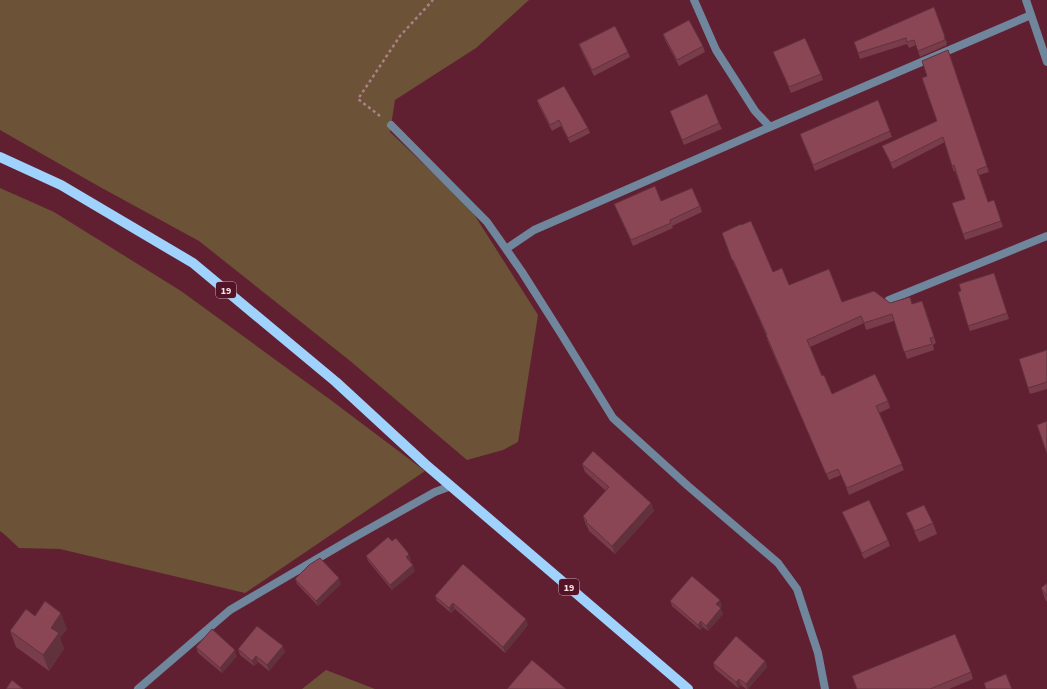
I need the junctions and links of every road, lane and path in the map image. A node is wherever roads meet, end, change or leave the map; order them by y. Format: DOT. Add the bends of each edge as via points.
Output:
graph roads {
  1 [pos="433,0"];
  2 [pos="694,0"];
  3 [pos="1026,0"];
  4 [pos="1031,15"];
  5 [pos="1047,62"];
  6 [pos="391,125"];
  7 [pos="770,127"];
  8 [pos="0,157"];
  9 [pos="1047,236"];
  10 [pos="506,249"];
  11 [pos="889,300"];
  12 [pos="451,486"];
  13 [pos="138,689"];
  14 [pos="688,689"];
  15 [pos="825,689"];
  1 -- 6 [label="path" via="400,36 358,99"];
  2 -- 7 [label="street" via="716,50 755,111"];
  3 -- 4 [label="street"];
  4 -- 5 [label="street"];
  4 -- 7 [label="street"];
  6 -- 10 [label="street" via="487,222"];
  7 -- 10 [label="street" via="534,230"];
  8 -- 12 [label="main road, 19" via="61,185 193,263 336,382"];
  9 -- 11 [label="street"];
  10 -- 15 [label="street" via="613,418 778,563 797,589 818,653"];
  12 -- 13 [label="street" via="435,492 351,538 230,610"];
  12 -- 14 [label="main road, 19"];
}
